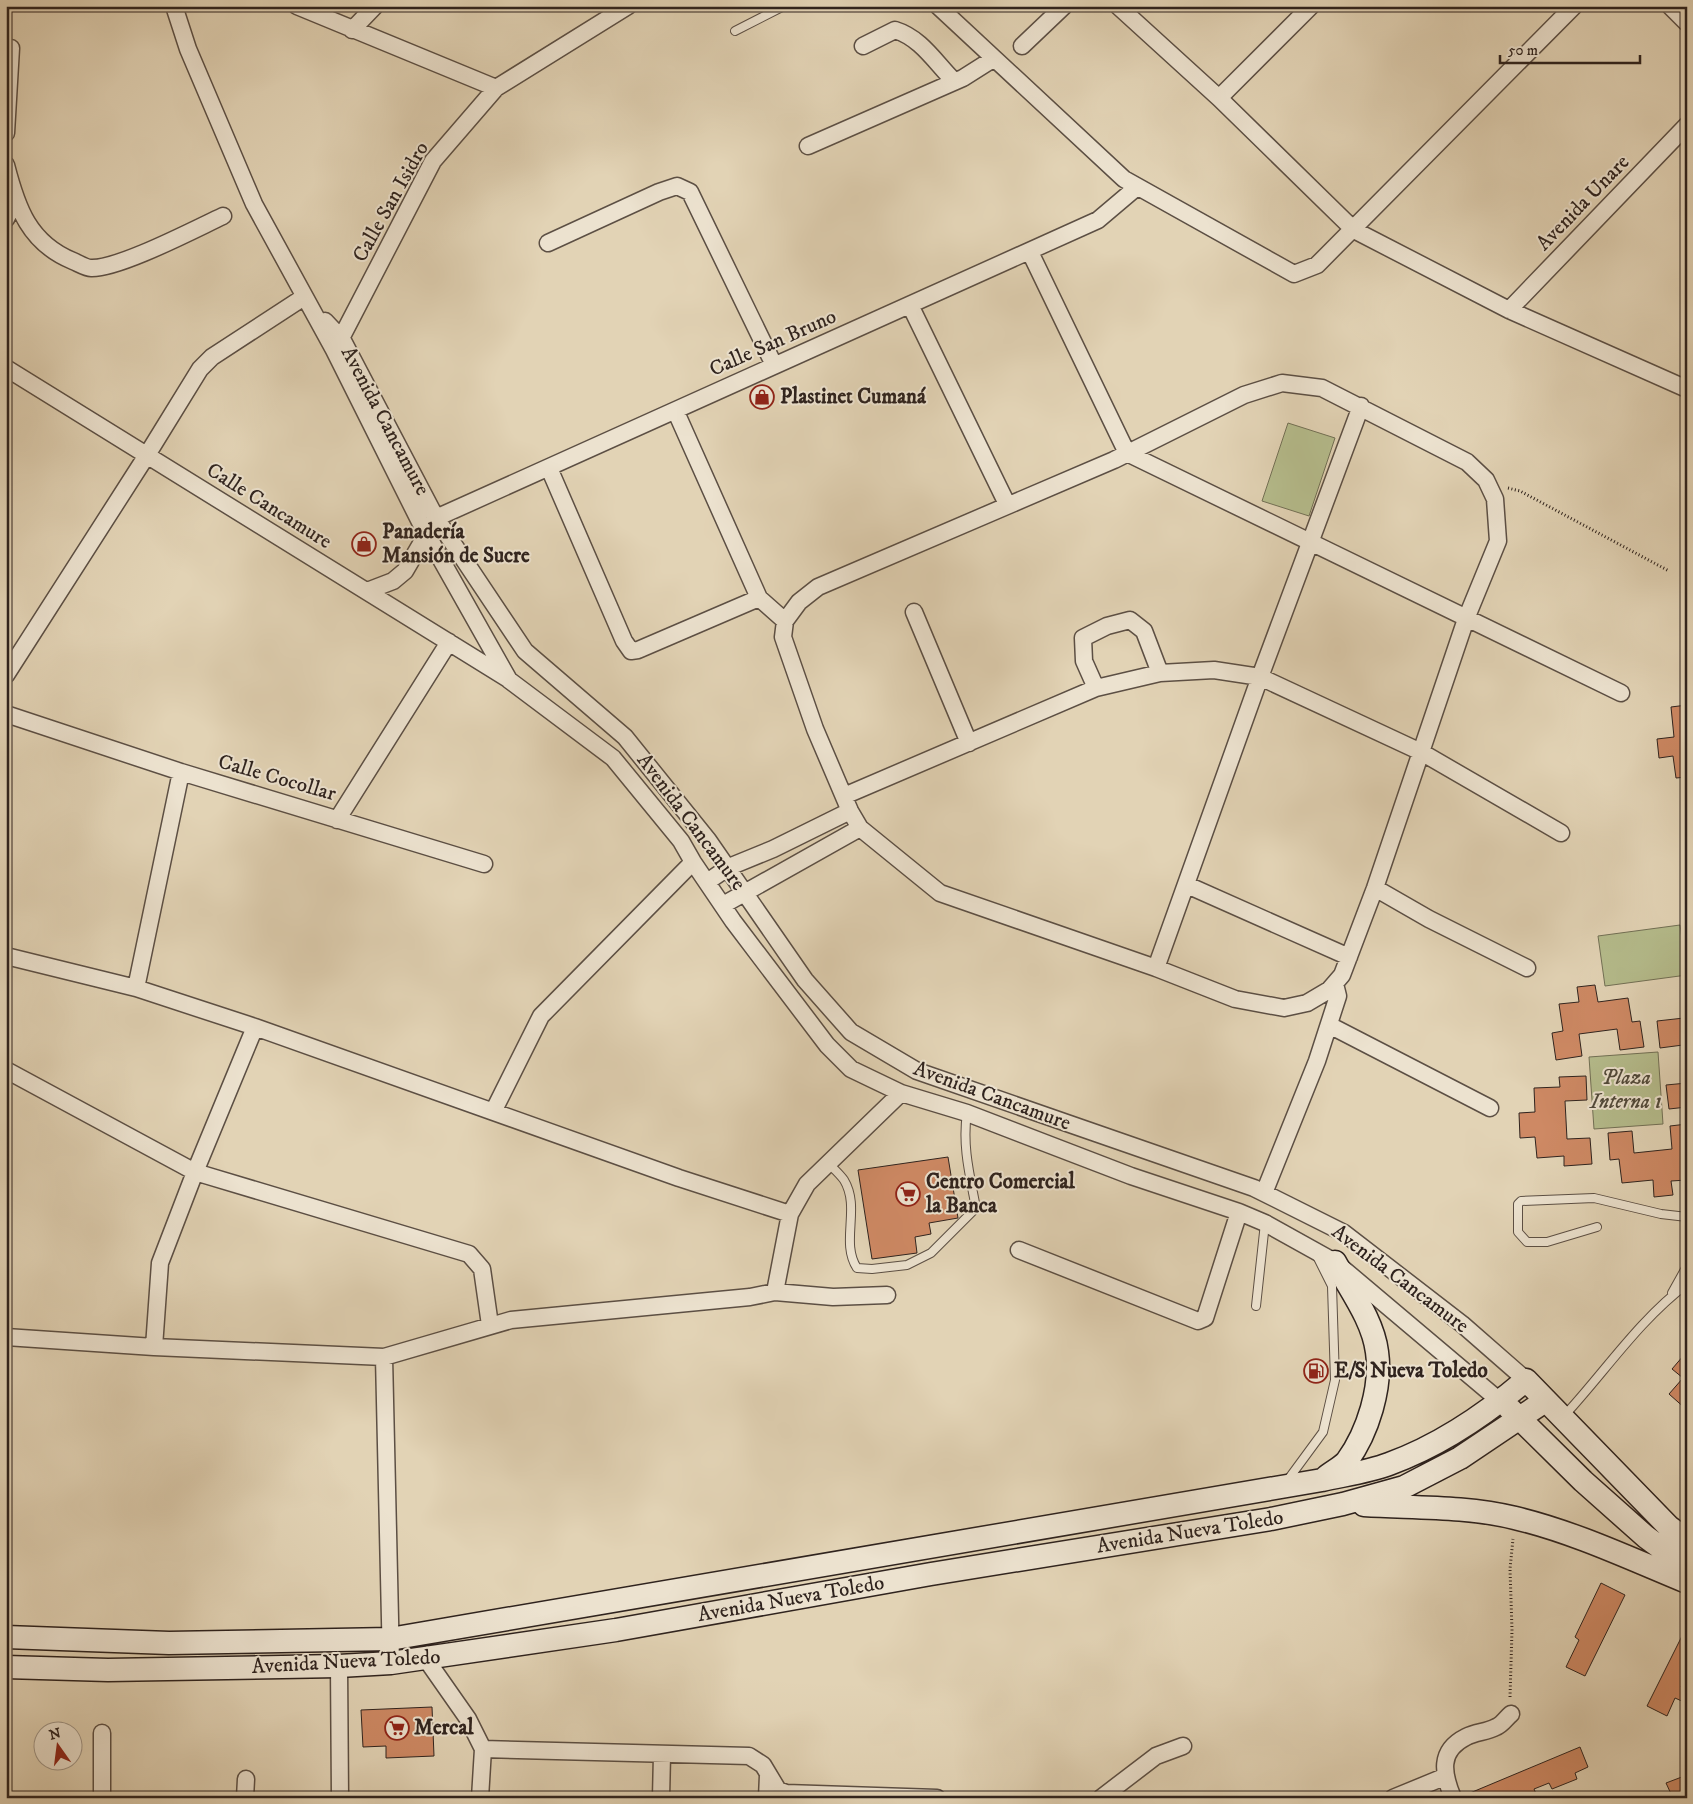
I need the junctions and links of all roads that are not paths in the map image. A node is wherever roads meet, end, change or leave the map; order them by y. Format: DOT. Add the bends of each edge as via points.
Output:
graph roads {
  1 [pos="174,6"];
  2 [pos="298,6"];
  3 [pos="376,6"];
  4 [pos="628,6"];
  5 [pos="784,6"];
  6 [pos="938,6"];
  7 [pos="1064,6"];
  8 [pos="1118,6"];
  9 [pos="1311,6"];
  10 [pos="1574,6"];
  11 [pos="1670,6"];
  12 [pos="1687,23"];
  13 [pos="352,30"];
  14 [pos="735,30"];
  15 [pos="863,46"];
  16 [pos="1022,46"];
  17 [pos="11,48"];
  18 [pos="993,58"];
  19 [pos="954,81"];
  20 [pos="496,88"];
  21 [pos="1219,98"];
  22 [pos="1687,126"];
  23 [pos="6,133"];
  24 [pos="808,146"];
  25 [pos="6,165"];
  26 [pos="1137,187"];
  27 [pos="15,201"];
  28 [pos="223,216"];
  29 [pos="6,219"];
  30 [pos="1354,230"];
  31 [pos="548,243"];
  32 [pos="1030,252"];
  33 [pos="304,297"];
  34 [pos="910,305"];
  35 [pos="1509,310"];
  36 [pos="338,345"];
  37 [pos="774,365"];
  38 [pos="6,368"];
  39 [pos="1687,390"];
  40 [pos="1361,406"];
  41 [pos="676,412"];
  42 [pos="1126,454"];
  43 [pos="148,455"];
  44 [pos="549,468"];
  45 [pos="1007,504"];
  46 [pos="436,518"];
  47 [pos="427,534"];
  48 [pos="1311,544"];
  49 [pos="367,591"];
  50 [pos="759,598"];
  51 [pos="914,612"];
  52 [pos="1466,619"];
  53 [pos="785,620"];
  54 [pos="449,642"];
  55 [pos="1160,673"];
  56 [pos="6,675"];
  57 [pos="1260,678"];
  58 [pos="509,680"];
  59 [pos="1096,688"];
  60 [pos="1621,693"];
  61 [pos="6,714"];
  62 [pos="969,743"];
  63 [pos="1420,752"];
  64 [pos="181,772"];
  65 [pos="847,803"];
  66 [pos="337,820"];
  67 [pos="860,828"];
  68 [pos="1561,833"];
  69 [pos="773,849"];
  70 [pos="693,862"];
  71 [pos="484,864"];
  72 [pos="729,867"];
  73 [pos="785,871"];
  74 [pos="707,882"];
  75 [pos="1187,885"];
  76 [pos="1375,888"];
  77 [pos="744,891"];
  78 [pos="723,905"];
  79 [pos="6,956"];
  80 [pos="1349,957"];
  81 [pos="1156,968"];
  82 [pos="1527,968"];
  83 [pos="1335,984"];
  84 [pos="136,988"];
  85 [pos="1329,1025"];
  86 [pos="255,1027"];
  87 [pos="6,1070"];
  88 [pos="901,1093"];
  89 [pos="1490,1108"];
  90 [pos="494,1110"];
  91 [pos="967,1113"];
  92 [pos="828,1163"];
  93 [pos="195,1172"];
  94 [pos="1264,1193"];
  95 [pos="1239,1212"];
  96 [pos="790,1214"];
  97 [pos="1687,1217"];
  98 [pos="1265,1223"];
  99 [pos="1597,1227"];
  100 [pos="1313,1248"];
  101 [pos="1018,1250"];
  102 [pos="1335,1262"];
  103 [pos="1687,1266"];
  104 [pos="1687,1284"];
  105 [pos="775,1292"];
  106 [pos="887,1295"];
  107 [pos="1670,1297"];
  108 [pos="1256,1306"];
  109 [pos="490,1325"];
  110 [pos="6,1337"];
  111 [pos="154,1347"];
  112 [pos="384,1356"];
  113 [pos="1526,1380"];
  114 [pos="1545,1401"];
  115 [pos="1501,1402"];
  116 [pos="1521,1418"];
  117 [pos="1562,1418"];
  118 [pos="1322,1480"];
  119 [pos="1282,1486"];
  120 [pos="1343,1504"];
  121 [pos="1687,1540"];
  122 [pos="1687,1567"];
  123 [pos="1687,1582"];
  124 [pos="6,1637"];
  125 [pos="390,1638"];
  126 [pos="426,1659"];
  127 [pos="391,1664"];
  128 [pos="339,1666"];
  129 [pos="6,1667"];
  130 [pos="1510,1714"];
  131 [pos="102,1733"];
  132 [pos="1183,1746"];
  133 [pos="483,1749"];
  134 [pos="662,1755"];
  135 [pos="768,1775"];
  136 [pos="1444,1777"];
  137 [pos="246,1779"];
  138 [pos="102,1798"];
  139 [pos="245,1798"];
  140 [pos="340,1798"];
  141 [pos="480,1798"];
  142 [pos="661,1798"];
  143 [pos="767,1798"];
  144 [pos="937,1798"];
  145 [pos="1101,1798"];
  146 [pos="1393,1798"];
  147 [pos="1453,1798"];
  1 -- 33 [label="street, Avenida Cancamure" via="188,49 254,204"];
  2 -- 13 [label="street"];
  3 -- 13 [label="street"];
  4 -- 20 [label="street, Calle San Isidro"];
  5 -- 14 [label="lane"];
  6 -- 18 [label="street"];
  7 -- 16 [label="street"];
  8 -- 21 [label="street"];
  9 -- 21 [label="street"];
  10 -- 30 [label="street"];
  11 -- 12 [label="street"];
  13 -- 20 [label="street"];
  15 -- 19 [label="street" via="895,30 908,34"];
  17 -- 23 [label="street"];
  18 -- 19 [label="street"];
  18 -- 26 [label="street" via="1117,173"];
  19 -- 24 [label="street"];
  20 -- 36 [label="street, Calle San Isidro" via="434,161"];
  21 -- 30 [label="street"];
  22 -- 35 [label="street, Avenida Unare"];
  25 -- 27 [label="street"];
  26 -- 30 [label="street" via="1294,274 1317,265"];
  26 -- 32 [label="street, Calle San Bruno" via="1098,220"];
  27 -- 28 [label="street" via="30,229 60,256 90,268 115,263 159,246"];
  27 -- 29 [label="street"];
  30 -- 35 [label="street"];
  31 -- 37 [label="street" via="659,192 676,186 690,192"];
  32 -- 34 [label="street, Calle San Bruno"];
  32 -- 42 [label="street"];
  33 -- 36 [label="street, Avenida Cancamure"];
  33 -- 43 [label="street" via="212,357 200,369"];
  34 -- 37 [label="street, Calle San Bruno"];
  34 -- 45 [label="street"];
  35 -- 39 [label="street"];
  36 -- 46 [label="street, Avenida Cancamure"];
  36 -- 47 [label="street, Avenida Cancamure"];
  37 -- 41 [label="street, Calle San Bruno"];
  38 -- 43 [label="street, Calle Cancamure"];
  40 -- 42 [label="street" via="1322,388 1282,383 1244,395"];
  40 -- 48 [label="street"];
  40 -- 52 [label="street" via="1467,462 1490,488 1497,508 1498,541"];
  41 -- 44 [label="street, Calle San Bruno"];
  41 -- 50 [label="street"];
  42 -- 45 [label="street"];
  42 -- 48 [label="street"];
  43 -- 49 [label="street, Calle Cancamure"];
  43 -- 56 [label="street"];
  44 -- 46 [label="street, Calle San Bruno"];
  44 -- 50 [label="street" via="624,641 631,650 638,650"];
  45 -- 53 [label="street" via="818,587 799,602"];
  46 -- 47 [label="street"];
  46 -- 72 [label="street, Avenida Cancamure" via="524,651 626,737"];
  47 -- 49 [label="street" via="405,570 393,581"];
  47 -- 58 [label="street, Avenida Cancamure"];
  48 -- 52 [label="street"];
  48 -- 57 [label="street"];
  49 -- 54 [label="street, Calle Cancamure"];
  50 -- 53 [label="street"];
  51 -- 62 [label="street"];
  52 -- 60 [label="street"];
  52 -- 63 [label="street"];
  53 -- 65 [label="street" via="783,637 815,729"];
  54 -- 58 [label="street, Calle Cancamure"];
  54 -- 66 [label="street, Calle Cocollar"];
  55 -- 57 [label="street" via="1214,670"];
  55 -- 59 [label="street"];
  55 -- 59 [label="street" via="1144,631 1130,620 1083,638 1084,661"];
  57 -- 63 [label="street"];
  57 -- 75 [label="street"];
  58 -- 70 [label="street, Avenida Cancamure" via="613,758 681,841"];
  59 -- 62 [label="street"];
  61 -- 64 [label="street, Calle Cocollar"];
  62 -- 65 [label="street"];
  63 -- 68 [label="street"];
  63 -- 76 [label="street"];
  64 -- 66 [label="street, Calle Cocollar"];
  64 -- 84 [label="street"];
  65 -- 67 [label="street"];
  65 -- 69 [label="street"];
  66 -- 71 [label="street"];
  67 -- 73 [label="street"];
  67 -- 81 [label="street" via="940,893"];
  69 -- 72 [label="street"];
  69 -- 73 [label="street"];
  70 -- 74 [label="street, Avenida Cancamure"];
  70 -- 90 [label="street" via="541,1016"];
  72 -- 74 [label="street"];
  72 -- 77 [label="street, Avenida Cancamure"];
  73 -- 77 [label="street"];
  74 -- 78 [label="street, Avenida Cancamure"];
  75 -- 80 [label="street"];
  75 -- 81 [label="street"];
  76 -- 80 [label="street"];
  76 -- 82 [label="street"];
  77 -- 78 [label="street"];
  77 -- 94 [label="street, Avenida Cancamure" via="805,980 851,1032 917,1071"];
  78 -- 88 [label="street, Avenida Cancamure" via="827,1045 852,1069"];
  79 -- 84 [label="street"];
  80 -- 83 [label="street"];
  81 -- 83 [label="street" via="1235,999 1284,1008 1306,1003"];
  83 -- 85 [label="street" via="1338,996"];
  84 -- 86 [label="street"];
  85 -- 89 [label="street"];
  85 -- 94 [label="street" via="1318,1061"];
  86 -- 90 [label="street"];
  86 -- 93 [label="street"];
  87 -- 93 [label="street"];
  88 -- 91 [label="street, Avenida Cancamure"];
  88 -- 92 [label="street"];
  90 -- 96 [label="street"];
  91 -- 92 [label="lane" via="965,1150 976,1208 930,1253 907,1265 857,1268 849,1256 851,1202 844,1181"];
  91 -- 95 [label="street, Avenida Cancamure" via="1132,1176"];
  92 -- 96 [label="street" via="807,1184"];
  93 -- 109 [label="street" via="468,1254 482,1269"];
  93 -- 111 [label="street" via="160,1263"];
  94 -- 113 [label="street, Avenida Cancamure" via="1344,1233 1462,1324"];
  95 -- 98 [label="street, Avenida Cancamure"];
  95 -- 101 [label="street" via="1205,1318 1198,1321"];
  96 -- 105 [label="street"];
  97 -- 99 [label="lane" via="1594,1198 1521,1201 1518,1204 1518,1232 1527,1242 1547,1242"];
  98 -- 100 [label="street, Avenida Cancamure"];
  98 -- 108 [label="lane"];
  100 -- 102 [label="street, Avenida Cancamure"];
  100 -- 119 [label="lane" via="1332,1286 1336,1380 1322,1432"];
  102 -- 115 [label="street, Avenida Cancamure"];
  102 -- 118 [label="main road" via="1367,1319 1377,1352 1377,1376 1373,1403 1363,1431 1346,1462"];
  103 -- 107 [label="lane"];
  104 -- 107 [label="lane"];
  105 -- 106 [label="street"];
  105 -- 109 [label="street" via="511,1320"];
  107 -- 117 [label="lane"];
  109 -- 112 [label="street"];
  110 -- 111 [label="street"];
  111 -- 112 [label="street"];
  112 -- 125 [label="street"];
  113 -- 114 [label="main road, Avenida Cancamure"];
  113 -- 115 [label="main road, Avenida Nueva Toledo"];
  114 -- 116 [label="main road, Avenida Nueva Toledo"];
  114 -- 117 [label="main road, Avenida Cancamure"];
  115 -- 116 [label="main road, Avenida Cancamure"];
  115 -- 118 [label="main road, Avenida Nueva Toledo" via="1446,1437 1388,1464"];
  116 -- 120 [label="main road, Avenida Nueva Toledo" via="1460,1458 1404,1488"];
  116 -- 122 [label="main road, Avenida Cancamure" via="1583,1481 1646,1537"];
  117 -- 121 [label="main road, Avenida Cancamure" via="1669,1526"];
  118 -- 119 [label="main road, Avenida Nueva Toledo"];
  119 -- 125 [label="main road, Avenida Nueva Toledo"];
  120 -- 123 [label="main road" via="1464,1510 1515,1518 1577,1538"];
  120 -- 126 [label="main road, Avenida Nueva Toledo" via="1272,1520"];
  124 -- 125 [label="main road, Avenida Nueva Toledo" via="169,1643"];
  125 -- 127 [label="street"];
  126 -- 127 [label="main road, Avenida Nueva Toledo"];
  126 -- 133 [label="street" via="468,1719"];
  127 -- 128 [label="main road, Avenida Nueva Toledo"];
  128 -- 129 [label="main road, Avenida Nueva Toledo" via="108,1670"];
  128 -- 140 [label="street"];
  130 -- 136 [label="street" via="1497,1727 1466,1737 1456,1745 1445,1760"];
  131 -- 138 [label="street"];
  132 -- 145 [label="street" via="1156,1756"];
  133 -- 134 [label="street"];
  133 -- 141 [label="street"];
  134 -- 135 [label="street" via="749,1756 762,1765"];
  134 -- 142 [label="street"];
  135 -- 143 [label="street"];
  135 -- 144 [label="street" via="778,1790 786,1793"];
  136 -- 146 [label="street"];
  136 -- 147 [label="street"];
  137 -- 139 [label="street"];
}
